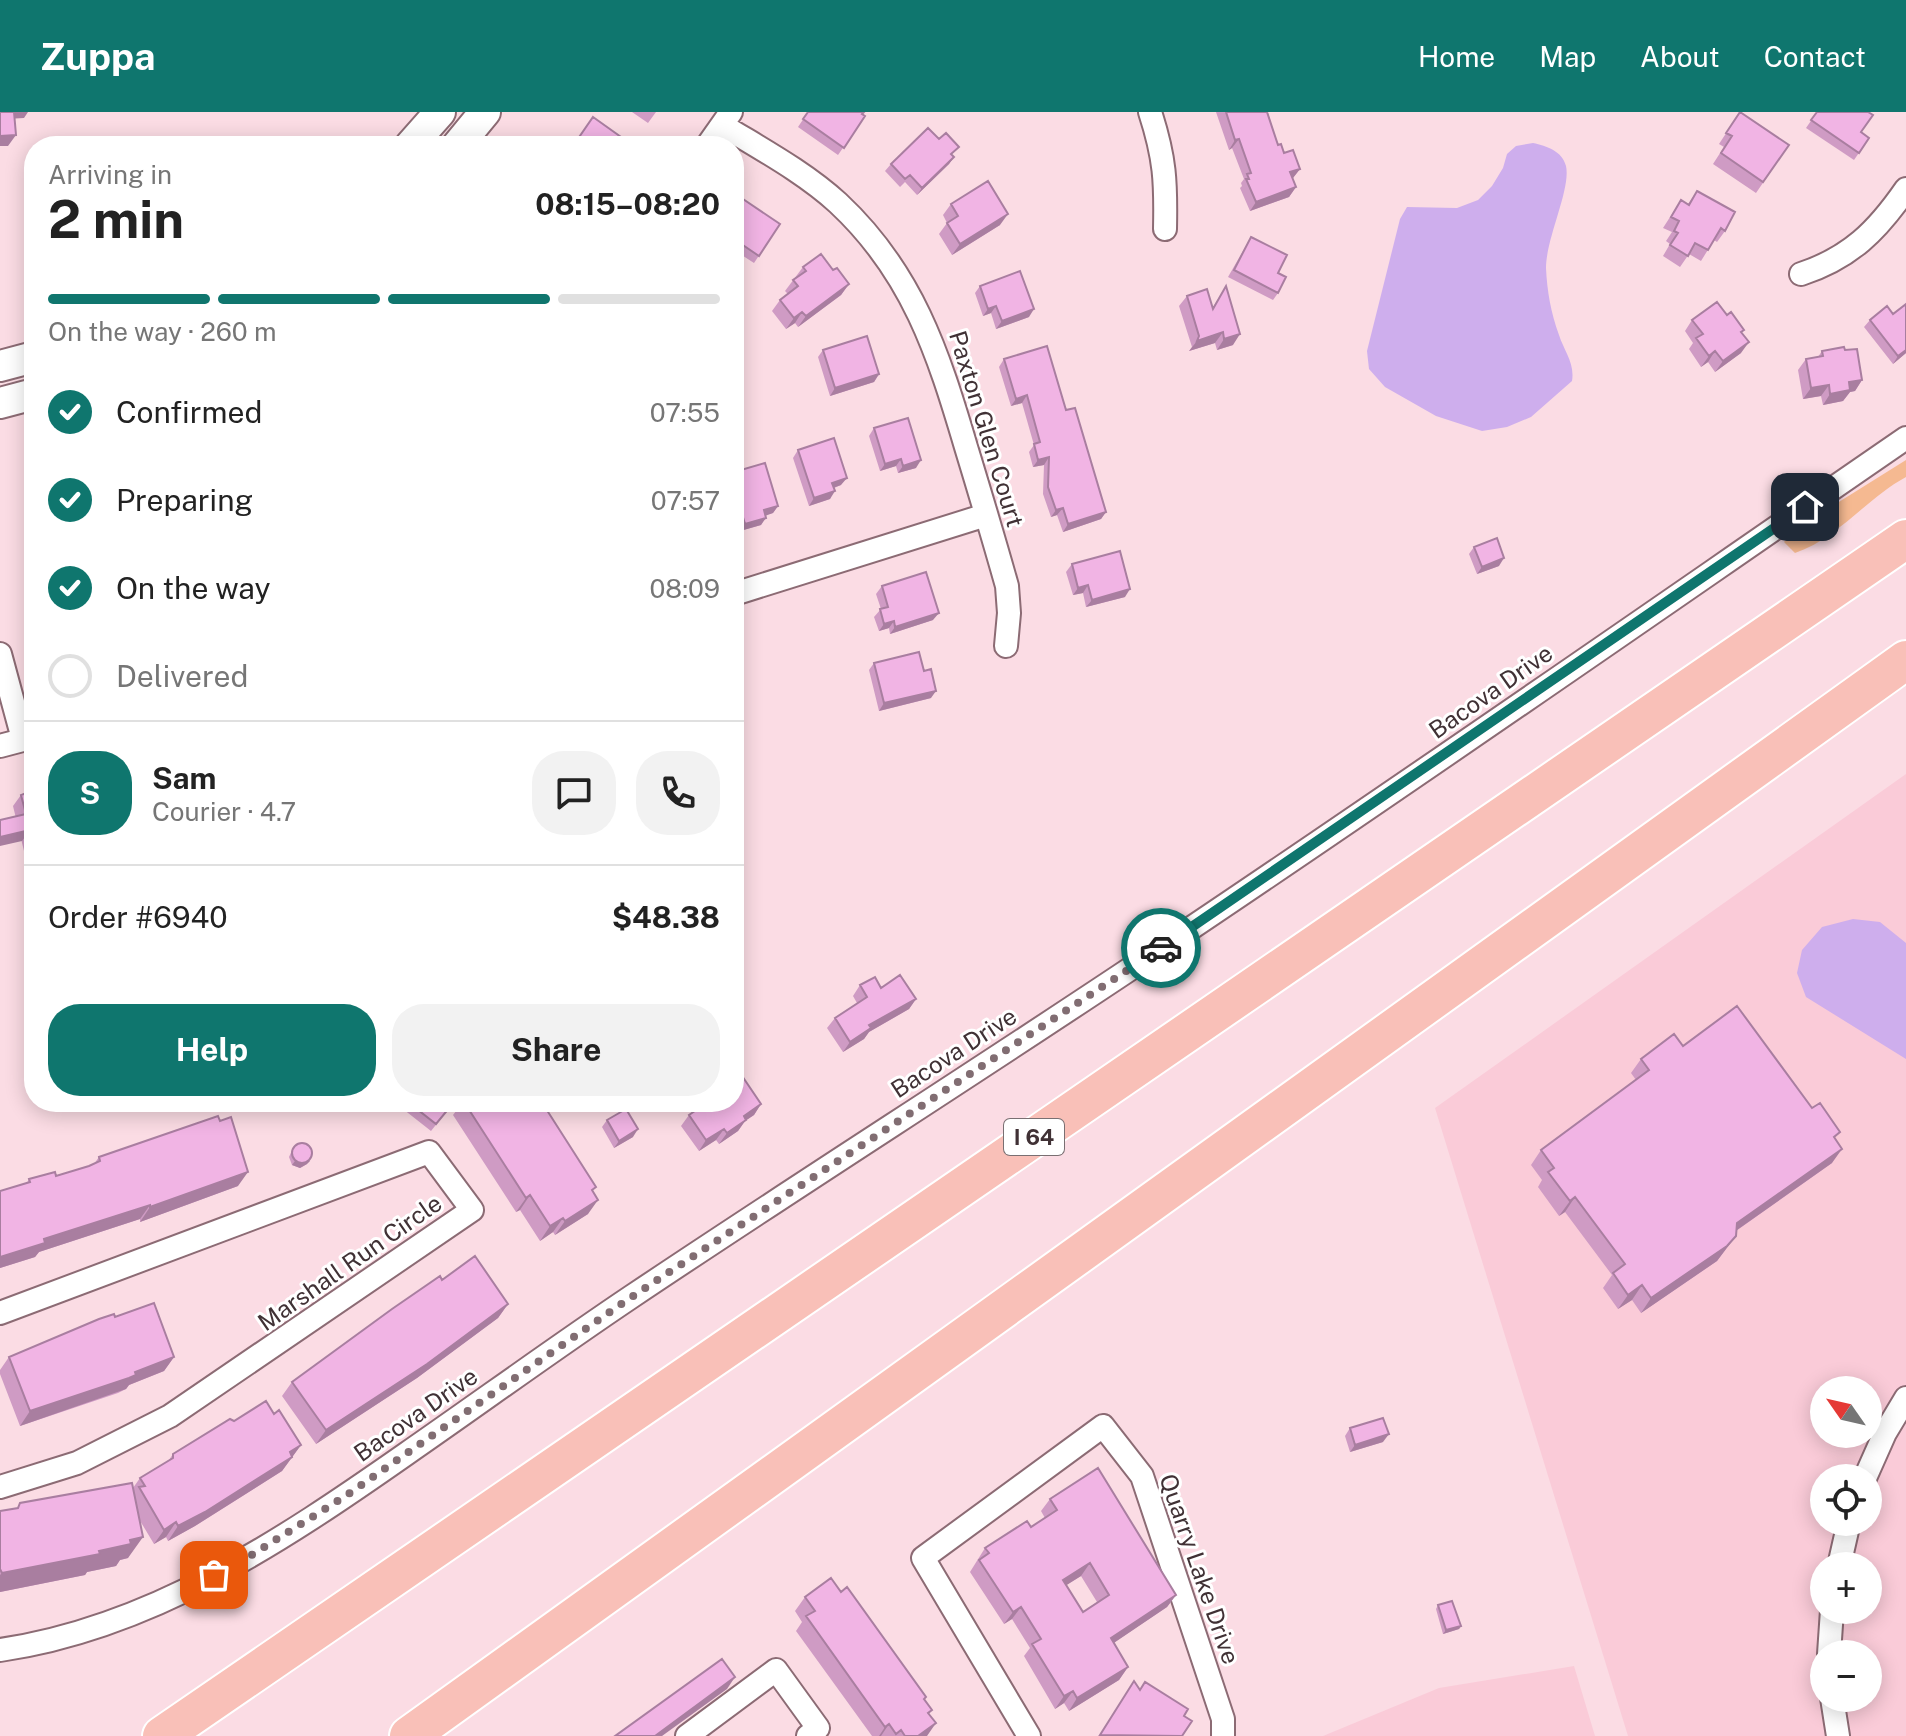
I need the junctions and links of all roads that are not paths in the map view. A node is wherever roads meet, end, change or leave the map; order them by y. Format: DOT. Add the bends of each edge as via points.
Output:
graph roads {
  1 [pos="440,112"];
  2 [pos="485,112"];
  3 [pos="1150,112"];
  4 [pos="727,118"];
  5 [pos="419,136"];
  6 [pos="465,136"];
  7 [pos="714,136"];
  8 [pos="1906,189"];
  9 [pos="1165,229"];
  10 [pos="1801,274"];
  11 [pos="24,360"];
  12 [pos="0,366"];
  13 [pos="24,397"];
  14 [pos="0,403"];
  15 [pos="1906,438"];
  16 [pos="986,515"];
  17 [pos="1906,539"];
  18 [pos="744,591"];
  19 [pos="1006,646"];
  20 [pos="0,654"];
  21 [pos="1906,660"];
  22 [pos="24,726"];
  23 [pos="24,739"];
  24 [pos="0,746"];
  25 [pos="0,1313"];
  26 [pos="1906,1398"];
  27 [pos="1871,1464"];
  28 [pos="0,1487"];
  29 [pos="0,1650"];
  30 [pos="1834,1712"];
  31 [pos="162,1736"];
  32 [pos="409,1736"];
  33 [pos="687,1736"];
  34 [pos="808,1736"];
  35 [pos="1029,1736"];
  36 [pos="1223,1736"];
  37 [pos="1838,1736"];
  1 -- 5 [label="street"];
  2 -- 6 [label="street"];
  3 -- 9 [label="street" via="1164,165"];
  4 -- 7 [label="street"];
  4 -- 16 [label="street, Paxton Glen Court" via="836,202 902,282 944,373"];
  8 -- 10 [label="street" via="1854,249"];
  11 -- 12 [label="street"];
  13 -- 14 [label="street"];
  15 -- 29 [label="street, Bacova Drive" via="1310,848 627,1300 344,1497 242,1561 157,1604 92,1629"];
  16 -- 18 [label="street"];
  16 -- 19 [label="street, Paxton Glen Court" via="1007,586"];
  17 -- 31 [label="highway, I 64"];
  20 -- 22 [label="street"];
  21 -- 32 [label="highway"];
  23 -- 24 [label="street"];
  25 -- 28 [label="street, Marshall Run Circle" via="429,1152 472,1210 170,1416 77,1463"];
  26 -- 27 [label="street"];
  30 -- 37 [label="street"];
  33 -- 34 [label="street" via="776,1670 818,1728"];
  35 -- 36 [label="street, Quarry Lake Drive" via="923,1558 1103,1426 1142,1476 1223,1719"];
}
